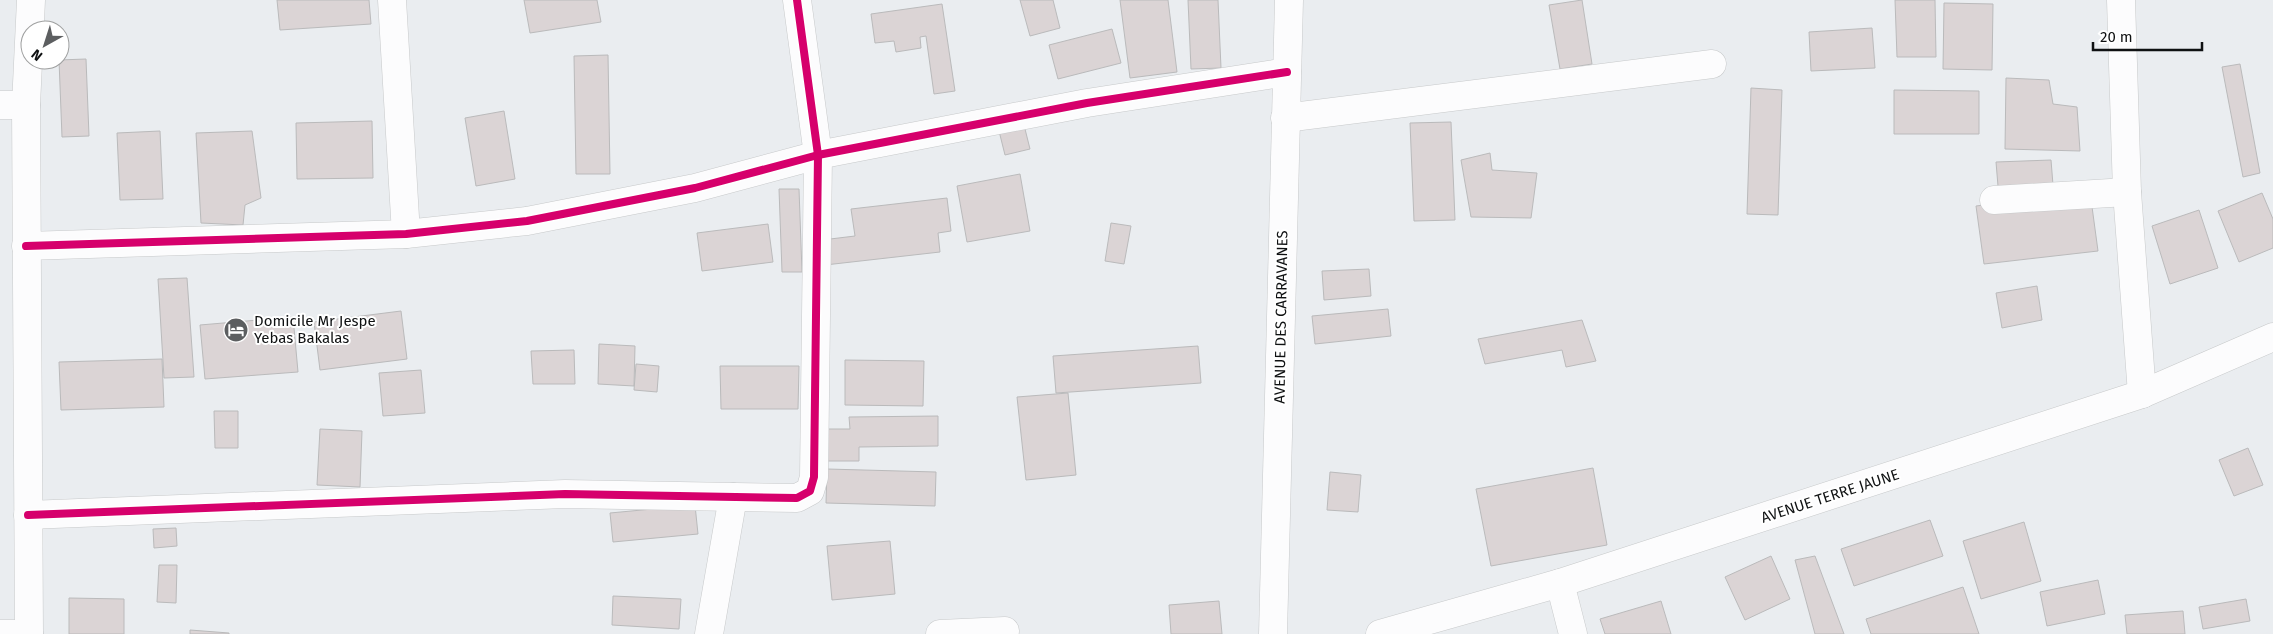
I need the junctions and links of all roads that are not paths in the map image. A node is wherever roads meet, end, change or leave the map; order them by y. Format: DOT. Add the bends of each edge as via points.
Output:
graph roads {
  1 [pos="31,0"];
  2 [pos="392,0"];
  3 [pos="797,0"];
  4 [pos="1289,0"];
  5 [pos="2121,0"];
  6 [pos="1712,64"];
  7 [pos="1287,72"];
  8 [pos="13,105"];
  9 [pos="1285,118"];
  10 [pos="818,154"];
  11 [pos="2127,192"];
  12 [pos="1994,200"];
  13 [pos="406,234"];
  14 [pos="26,246"];
  15 [pos="2273,337"];
  16 [pos="2142,394"];
  17 [pos="734,497"];
  18 [pos="28,515"];
  19 [pos="1560,583"];
  20 [pos="1005,631"];
  21 [pos="0,634"];
  22 [pos="29,634"];
  23 [pos="709,634"];
  24 [pos="940,634"];
  25 [pos="1273,634"];
  26 [pos="1380,634"];
  27 [pos="1573,634"];
  1 -- 8 [label="street"];
  2 -- 13 [label="street"];
  3 -- 10 [label="street"];
  4 -- 7 [label="street, AVENUE DES CARRAVANES"];
  5 -- 11 [label="street"];
  6 -- 9 [label="street"];
  7 -- 9 [label="street, AVENUE DES CARRAVANES"];
  7 -- 10 [label="street" via="1087,103"];
  8 -- 14 [label="street"];
  9 -- 25 [label="street, AVENUE DES CARRAVANES"];
  10 -- 13 [label="street" via="695,188 536,219"];
  10 -- 17 [label="street" via="814,477 810,491 797,498"];
  11 -- 12 [label="street"];
  11 -- 16 [label="street"];
  13 -- 14 [label="street"];
  14 -- 18 [label="street"];
  15 -- 16 [label="street, AVENUE TERRE JAUNE"];
  16 -- 19 [label="street, AVENUE TERRE JAUNE"];
  17 -- 18 [label="street" via="565,494"];
  17 -- 23 [label="street"];
  18 -- 22 [label="street"];
  19 -- 26 [label="street, AVENUE TERRE JAUNE"];
  19 -- 27 [label="street"];
  20 -- 24 [label="street"];
  21 -- 22 [label="street"];
}
